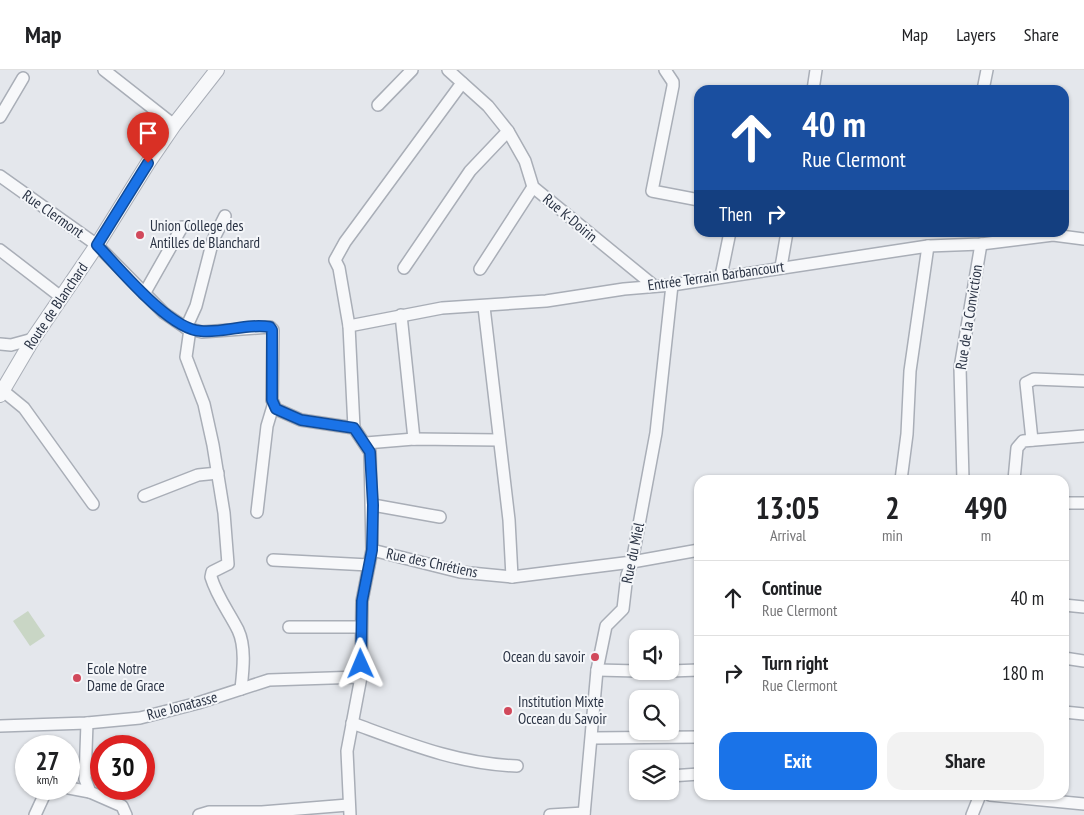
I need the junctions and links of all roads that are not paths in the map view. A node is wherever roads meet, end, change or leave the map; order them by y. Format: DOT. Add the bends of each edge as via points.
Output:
graph roads {
  1 [pos="104,70"];
  2 [pos="217,70"];
  3 [pos="412,70"];
  4 [pos="448,70"];
  5 [pos="665,70"];
  6 [pos="816,70"];
  7 [pos="987,70"];
  8 [pos="23,78"];
  9 [pos="462,83"];
  10 [pos="813,85"];
  11 [pos="984,85"];
  12 [pos="378,105"];
  13 [pos="0,117"];
  14 [pos="174,124"];
  15 [pos="508,131"];
  16 [pos="0,176"];
  17 [pos="533,187"];
  18 [pos="694,199"];
  19 [pos="225,216"];
  20 [pos="182,227"];
  21 [pos="1069,236"];
  22 [pos="729,237"];
  23 [pos="786,237"];
  24 [pos="1032,237"];
  25 [pos="963,238"];
  26 [pos="1084,239"];
  27 [pos="981,244"];
  28 [pos="97,245"];
  29 [pos="928,246"];
  30 [pos="0,250"];
  31 [pos="404,268"];
  32 [pos="781,268"];
  33 [pos="480,270"];
  34 [pos="721,276"];
  35 [pos="653,285"];
  36 [pos="672,285"];
  37 [pos="144,294"];
  38 [pos="61,297"];
  39 [pos="484,307"];
  40 [pos="401,315"];
  41 [pos="349,326"];
  42 [pos="188,329"];
  43 [pos="33,339"];
  44 [pos="0,344"];
  45 [pos="1084,380"];
  46 [pos="1,392"];
  47 [pos="273,406"];
  48 [pos="354,428"];
  49 [pos="1084,436"];
  50 [pos="414,439"];
  51 [pos="499,440"];
  52 [pos="1032,440"];
  53 [pos="366,443"];
  54 [pos="218,473"];
  55 [pos="902,475"];
  56 [pos="963,475"];
  57 [pos="1014,475"];
  58 [pos="144,496"];
  59 [pos="1069,503"];
  60 [pos="1084,503"];
  61 [pos="93,504"];
  62 [pos="373,505"];
  63 [pos="258,512"];
  64 [pos="440,517"];
  65 [pos="372,550"];
  66 [pos="694,551"];
  67 [pos="273,560"];
  68 [pos="632,562"];
  69 [pos="370,565"];
  70 [pos="512,577"];
  71 [pos="1069,606"];
  72 [pos="1084,607"];
  73 [pos="289,627"];
  74 [pos="361,627"];
  75 [pos="1069,659"];
  76 [pos="1084,661"];
  77 [pos="597,670"];
  78 [pos="679,670"];
  79 [pos="694,670"];
  80 [pos="629,671"];
  81 [pos="361,677"];
  82 [pos="241,689"];
  83 [pos="1069,712"];
  84 [pos="1084,714"];
  85 [pos="1,723"];
  86 [pos="87,723"];
  87 [pos="352,723"];
  88 [pos="694,737"];
  89 [pos="593,738"];
  90 [pos="517,766"];
  91 [pos="694,774"];
  92 [pos="679,775"];
  93 [pos="80,790"];
  94 [pos="90,792"];
  95 [pos="42,800"];
  96 [pos="108,800"];
  97 [pos="978,800"];
  98 [pos="1042,800"];
  99 [pos="1084,804"];
  100 [pos="349,810"];
  101 [pos="584,814"];
  102 [pos="35,815"];
  103 [pos="126,815"];
  104 [pos="199,815"];
  105 [pos="550,815"];
  106 [pos="972,815"];
  1 -- 14 [label="street"];
  2 -- 14 [label="street, Route de Blanchard"];
  3 -- 12 [label="street"];
  4 -- 9 [label="street, Rue K-Doirin"];
  5 -- 18 [label="street" via="673,86 652,190"];
  6 -- 10 [label="street"];
  7 -- 11 [label="street"];
  8 -- 13 [label="street"];
  9 -- 15 [label="street, Rue K-Doirin" via="488,106"];
  9 -- 41 [label="street" via="335,260"];
  14 -- 28 [label="street, Route de Blanchard"];
  15 -- 17 [label="street, Rue K-Doirin" via="525,161"];
  15 -- 31 [label="street" via="470,171"];
  16 -- 28 [label="street, Rue Clermont"];
  17 -- 33 [label="street"];
  17 -- 35 [label="street, Rue K-Doirin"];
  19 -- 42 [label="street" via="213,240"];
  20 -- 37 [label="street"];
  21 -- 26 [label="street, Entrée Terrain Barbancourt"];
  22 -- 34 [label="street"];
  23 -- 32 [label="street"];
  24 -- 27 [label="street, Entrée Terrain Barbancourt"];
  25 -- 27 [label="street, Entrée Terrain Barbancourt"];
  25 -- 29 [label="street, Entrée Terrain Barbancourt"];
  27 -- 56 [label="street, Rue de la Conviction" via="960,368"];
  28 -- 37 [label="street, Rue Clermont"];
  28 -- 38 [label="street, Route de Blanchard"];
  29 -- 32 [label="street, Entrée Terrain Barbancourt"];
  29 -- 55 [label="street" via="910,371 908,434"];
  30 -- 38 [label="street"];
  32 -- 34 [label="street, Entrée Terrain Barbancourt"];
  34 -- 36 [label="street, Entrée Terrain Barbancourt"];
  35 -- 36 [label="street, Entrée Terrain Barbancourt"];
  35 -- 39 [label="street, Entrée Terrain Barbancourt" via="546,302"];
  36 -- 68 [label="street, Rue du Miel" via="656,433"];
  37 -- 42 [label="street, Rue Clermont"];
  38 -- 43 [label="street, Route de Blanchard"];
  39 -- 40 [label="street, Entrée Terrain Barbancourt" via="442,308"];
  39 -- 51 [label="street"];
  40 -- 41 [label="street, Entrée Terrain Barbancourt"];
  40 -- 50 [label="street"];
  41 -- 48 [label="street"];
  42 -- 47 [label="street, Rue Clermont" via="202,332 270,327"];
  42 -- 54 [label="street" via="186,357 204,404"];
  43 -- 44 [label="street" via="11,345"];
  43 -- 46 [label="street, Route de Blanchard"];
  45 -- 52 [label="street" via="1034,379 1026,383"];
  46 -- 61 [label="street" via="24,408"];
  47 -- 48 [label="street" via="279,412 301,420"];
  47 -- 63 [label="street" via="267,426"];
  48 -- 53 [label="street"];
  49 -- 52 [label="street"];
  50 -- 51 [label="street"];
  50 -- 53 [label="street"];
  51 -- 70 [label="street"];
  52 -- 57 [label="street" via="1023,441 1017,448"];
  53 -- 62 [label="street" via="370,452"];
  54 -- 58 [label="street" via="198,475"];
  54 -- 82 [label="street" via="228,564 212,572 211,577 224,609 239,631 242,645"];
  59 -- 60 [label="street"];
  62 -- 64 [label="street"];
  62 -- 65 [label="street"];
  65 -- 69 [label="street"];
  65 -- 70 [label="street, Rue des Chrétiens" via="460,572"];
  66 -- 68 [label="street, Rue des Chrétiens"];
  67 -- 69 [label="street"];
  68 -- 70 [label="street, Rue des Chrétiens"];
  68 -- 77 [label="street, Rue du Miel" via="623,609 606,626"];
  69 -- 74 [label="street" via="362,601"];
  71 -- 72 [label="street"];
  73 -- 74 [label="street"];
  74 -- 81 [label="street"];
  75 -- 76 [label="street"];
  77 -- 80 [label="street"];
  77 -- 89 [label="street, Rue du Miel"];
  78 -- 79 [label="street"];
  81 -- 82 [label="street, Rue Jonatasse" via="269,680"];
  81 -- 87 [label="street"];
  82 -- 86 [label="street, Rue Jonatasse" via="140,718"];
  83 -- 84 [label="street"];
  85 -- 86 [label="street, Rue Jonatasse"];
  86 -- 94 [label="street" via="85,779"];
  87 -- 90 [label="street" via="446,756 486,765"];
  87 -- 100 [label="street" via="347,751"];
  88 -- 89 [label="street"];
  89 -- 101 [label="street, Rue du Miel"];
  91 -- 92 [label="street"];
  93 -- 94 [label="street"];
  95 -- 102 [label="street"];
  96 -- 103 [label="street" via="122,806"];
  97 -- 106 [label="street"];
  98 -- 99 [label="street"];
  100 -- 104 [label="street" via="209,812"];
  101 -- 105 [label="street"];
}
